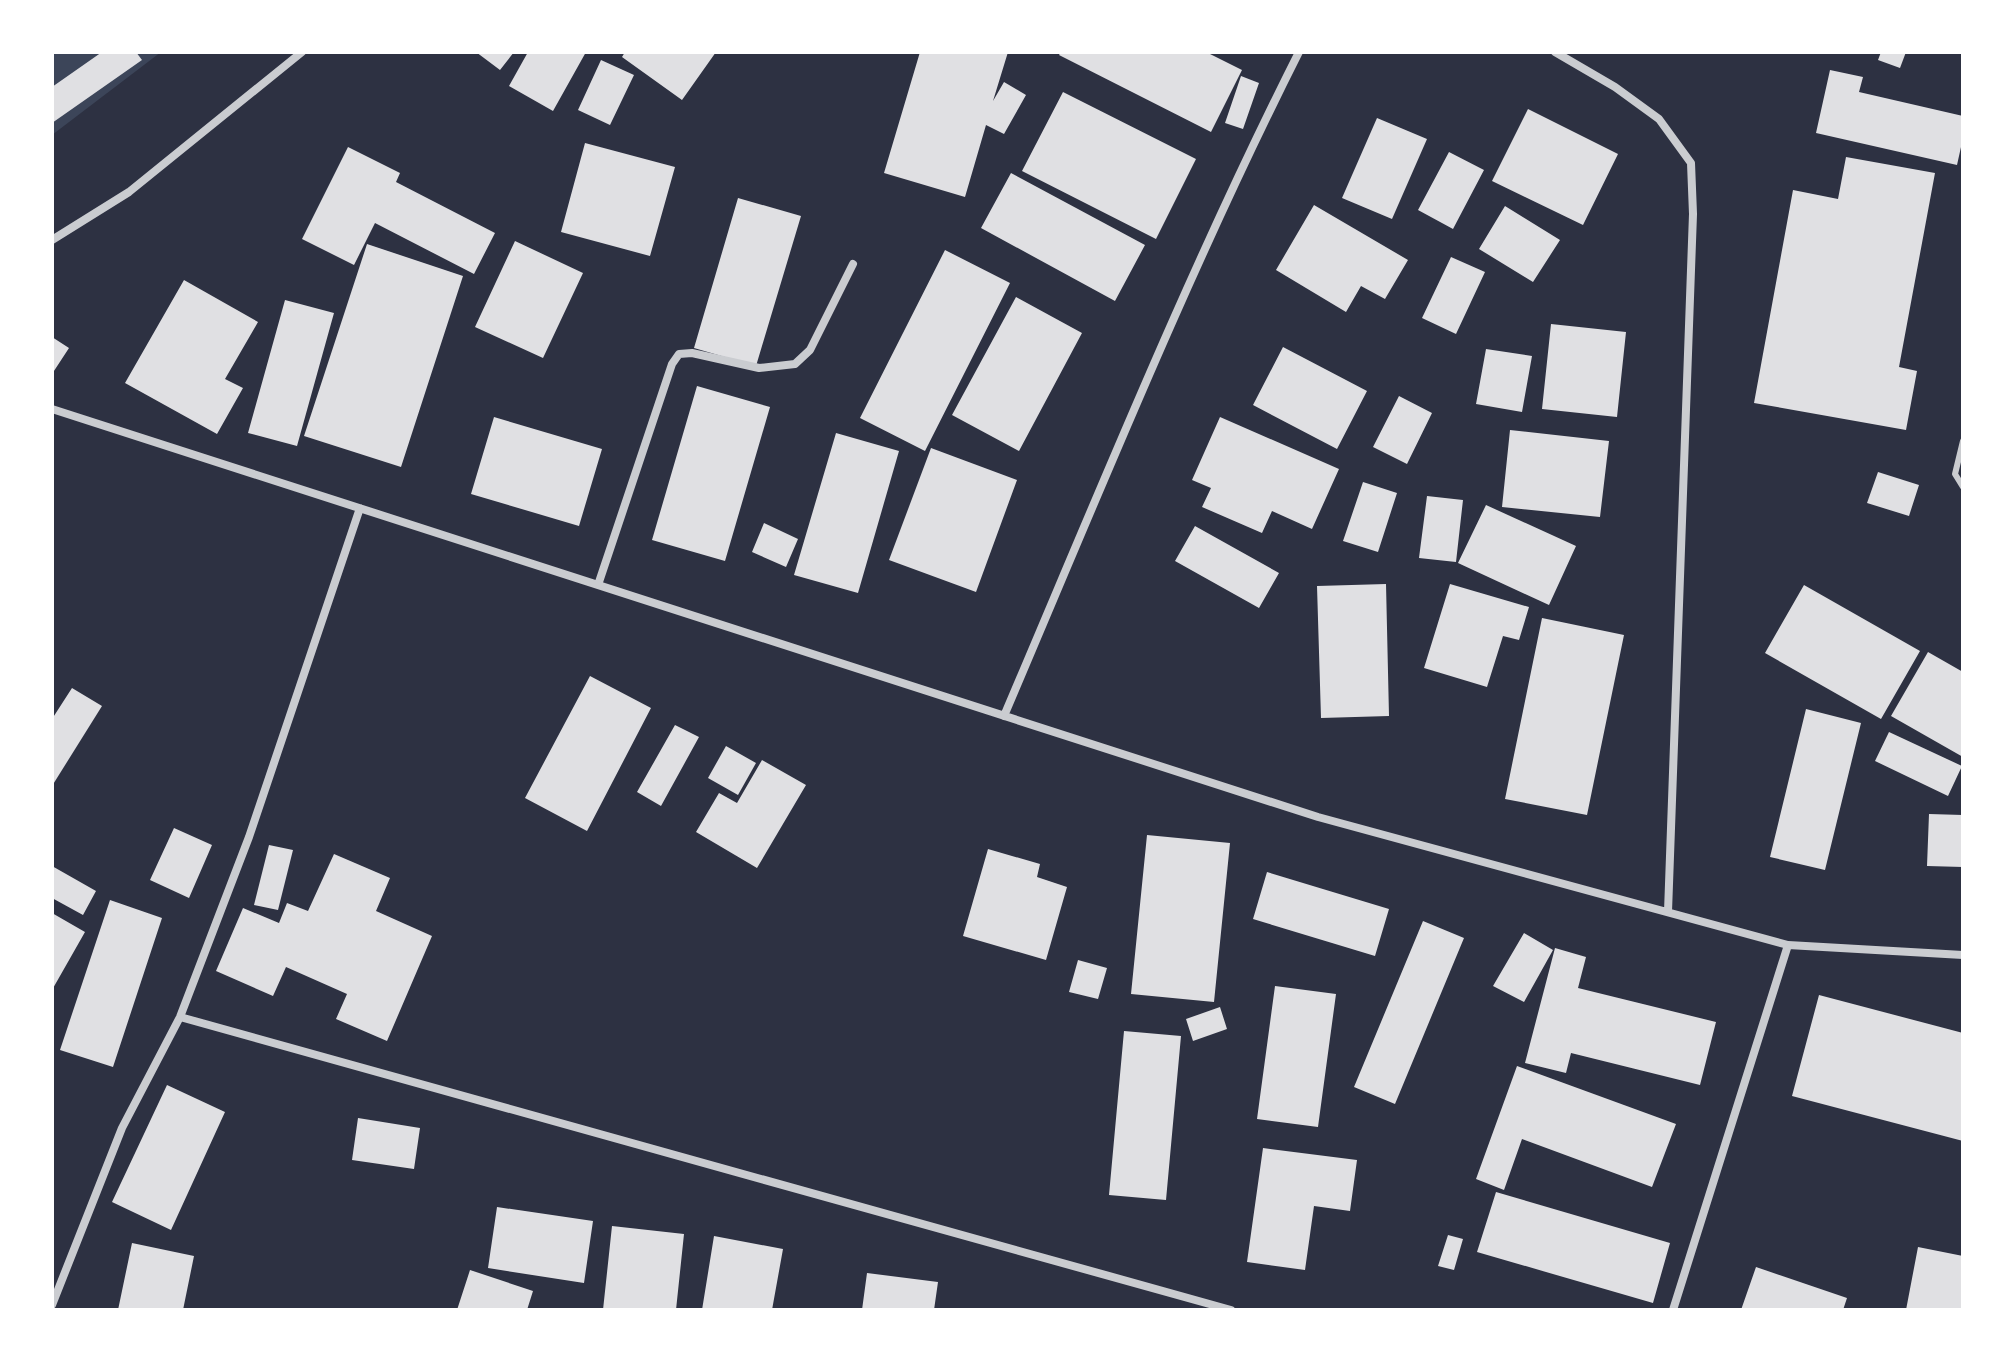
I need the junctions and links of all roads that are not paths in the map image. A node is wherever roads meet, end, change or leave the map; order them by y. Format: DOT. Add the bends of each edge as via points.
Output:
graph roads {
  1 [pos="302,52"];
  2 [pos="1299,52"];
  3 [pos="1555,52"];
  4 [pos="52,240"];
  5 [pos="853,264"];
  6 [pos="52,409"];
  7 [pos="1963,441"];
  8 [pos="1963,487"];
  9 [pos="360,508"];
  10 [pos="598,585"];
  11 [pos="1004,716"];
  12 [pos="1668,912"];
  13 [pos="1788,945"];
  14 [pos="1963,955"];
  15 [pos="180,1017"];
  16 [pos="52,1305"];
  17 [pos="1213,1308"];
  18 [pos="1231,1310"];
  19 [pos="1673,1310"];
  1 -- 4 [label="street" via="129,192"];
  2 -- 11 [label="street" via="1161,349"];
  3 -- 12 [label="street" via="1659,119 1691,163"];
  5 -- 10 [label="street" via="810,350 795,364 759,368 679,354"];
  6 -- 9 [label="street"];
  7 -- 8 [label="lane" via="1955,474"];
  9 -- 10 [label="street"];
  9 -- 15 [label="street" via="249,837"];
  10 -- 11 [label="street"];
  11 -- 12 [label="street" via="1318,817"];
  12 -- 13 [label="street"];
  13 -- 14 [label="street"];
  13 -- 19 [label="street"];
  15 -- 16 [label="street" via="122,1128"];
  15 -- 17 [label="street"];
  17 -- 18 [label="street"];
}
